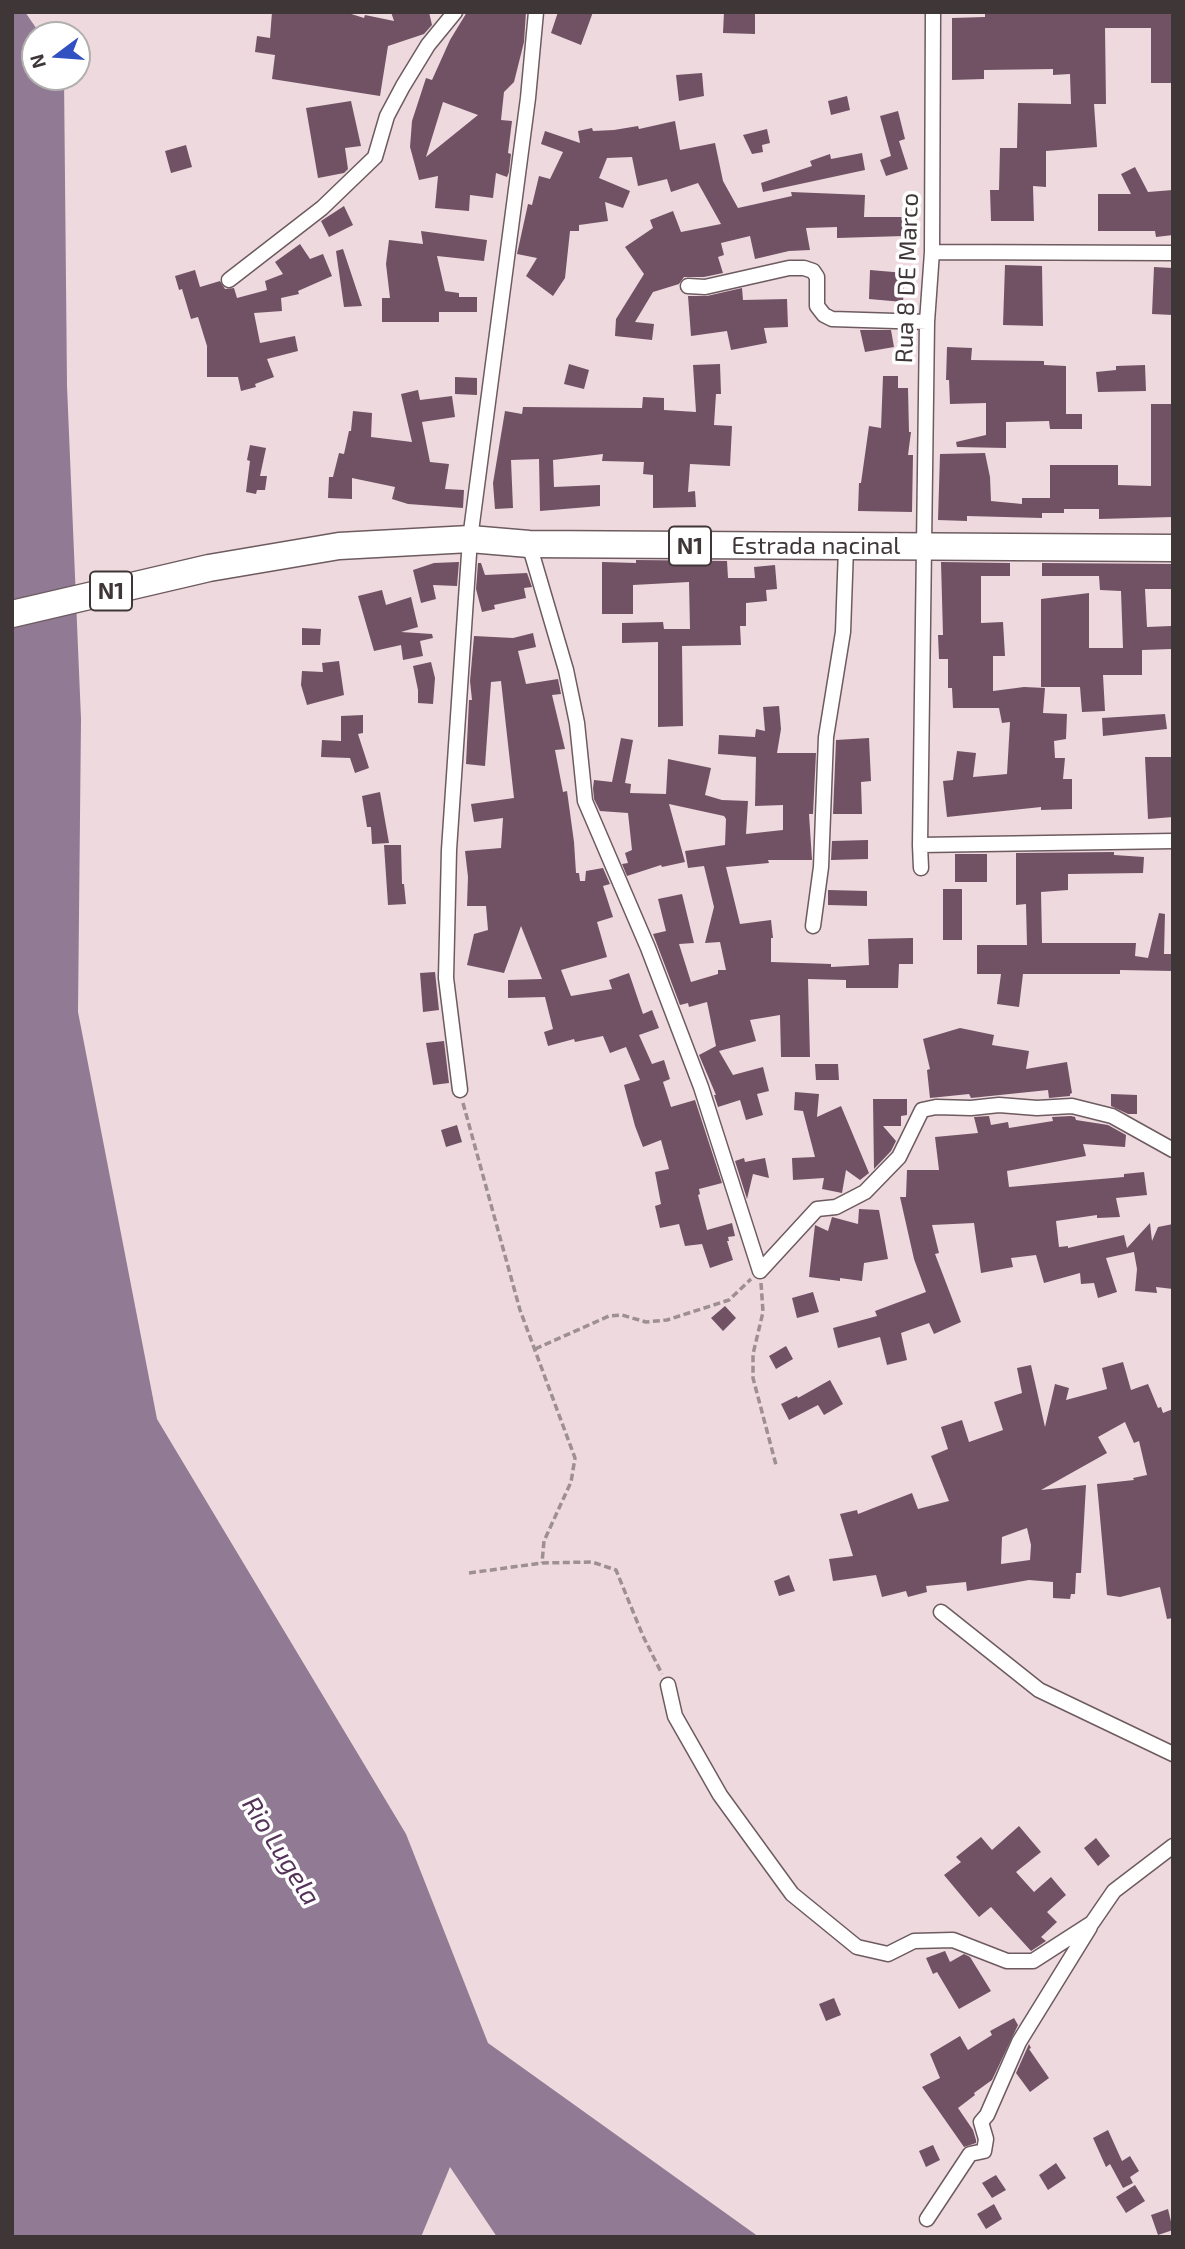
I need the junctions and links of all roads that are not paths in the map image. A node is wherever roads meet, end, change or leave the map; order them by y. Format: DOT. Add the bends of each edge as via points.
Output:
graph roads {
  1 [pos="455,12"];
  2 [pos="537,12"];
  3 [pos="933,12"];
  4 [pos="932,252"];
  5 [pos="1173,253"];
  6 [pos="229,280"];
  7 [pos="688,286"];
  8 [pos="927,322"];
  9 [pos="470,540"];
  10 [pos="529,544"];
  11 [pos="925,545"];
  12 [pos="846,548"];
  13 [pos="1173,548"];
  14 [pos="12,614"];
  15 [pos="1173,841"];
  16 [pos="920,845"];
  17 [pos="921,868"];
  18 [pos="813,926"];
  19 [pos="460,1090"];
  20 [pos="1173,1150"];
  21 [pos="941,1612"];
  22 [pos="668,1685"];
  23 [pos="1173,1754"];
  24 [pos="1173,1846"];
  25 [pos="1093,1923"];
  26 [pos="927,2219"];
  1 -- 6 [label="street" via="403,86 387,116 375,157 322,208"];
  2 -- 9 [label="street"];
  3 -- 4 [label="street, Rua 8 DE Marco"];
  4 -- 5 [label="street"];
  4 -- 8 [label="street, Rua 8 DE Marco"];
  7 -- 8 [label="street" via="705,287 804,268 817,277 817,306 832,319"];
  8 -- 11 [label="street, Rua 8 DE Marco"];
  9 -- 10 [label="highway, Estrada nacinal / N1"];
  9 -- 14 [label="highway, Estrada nacinal / N1" via="339,546 209,568"];
  9 -- 19 [label="street" via="449,850 446,978"];
  10 -- 12 [label="highway, Estrada nacinal / N1"];
  10 -- 20 [label="street" via="566,670 585,801 701,1087 760,1271 817,1209 836,1206 865,1192 899,1157 922,1110 1072,1106 1112,1116"];
  11 -- 12 [label="highway, Estrada nacinal / N1"];
  11 -- 13 [label="highway, Estrada nacinal / N1"];
  11 -- 16 [label="street, Rua 8 DE Marco"];
  12 -- 18 [label="street" via="843,632 826,737 821,867"];
  15 -- 16 [label="street"];
  16 -- 17 [label="street, Rua 8 DE Marco"];
  21 -- 23 [label="street" via="1039,1690"];
  22 -- 25 [label="street" via="675,1716 720,1795 792,1894 857,1947 888,1954 914,1941 953,1940 1007,1961 1033,1961"];
  24 -- 25 [label="street" via="1114,1891"];
  25 -- 26 [label="street" via="1019,2042 981,2122 984,2151 970,2154"];
}
